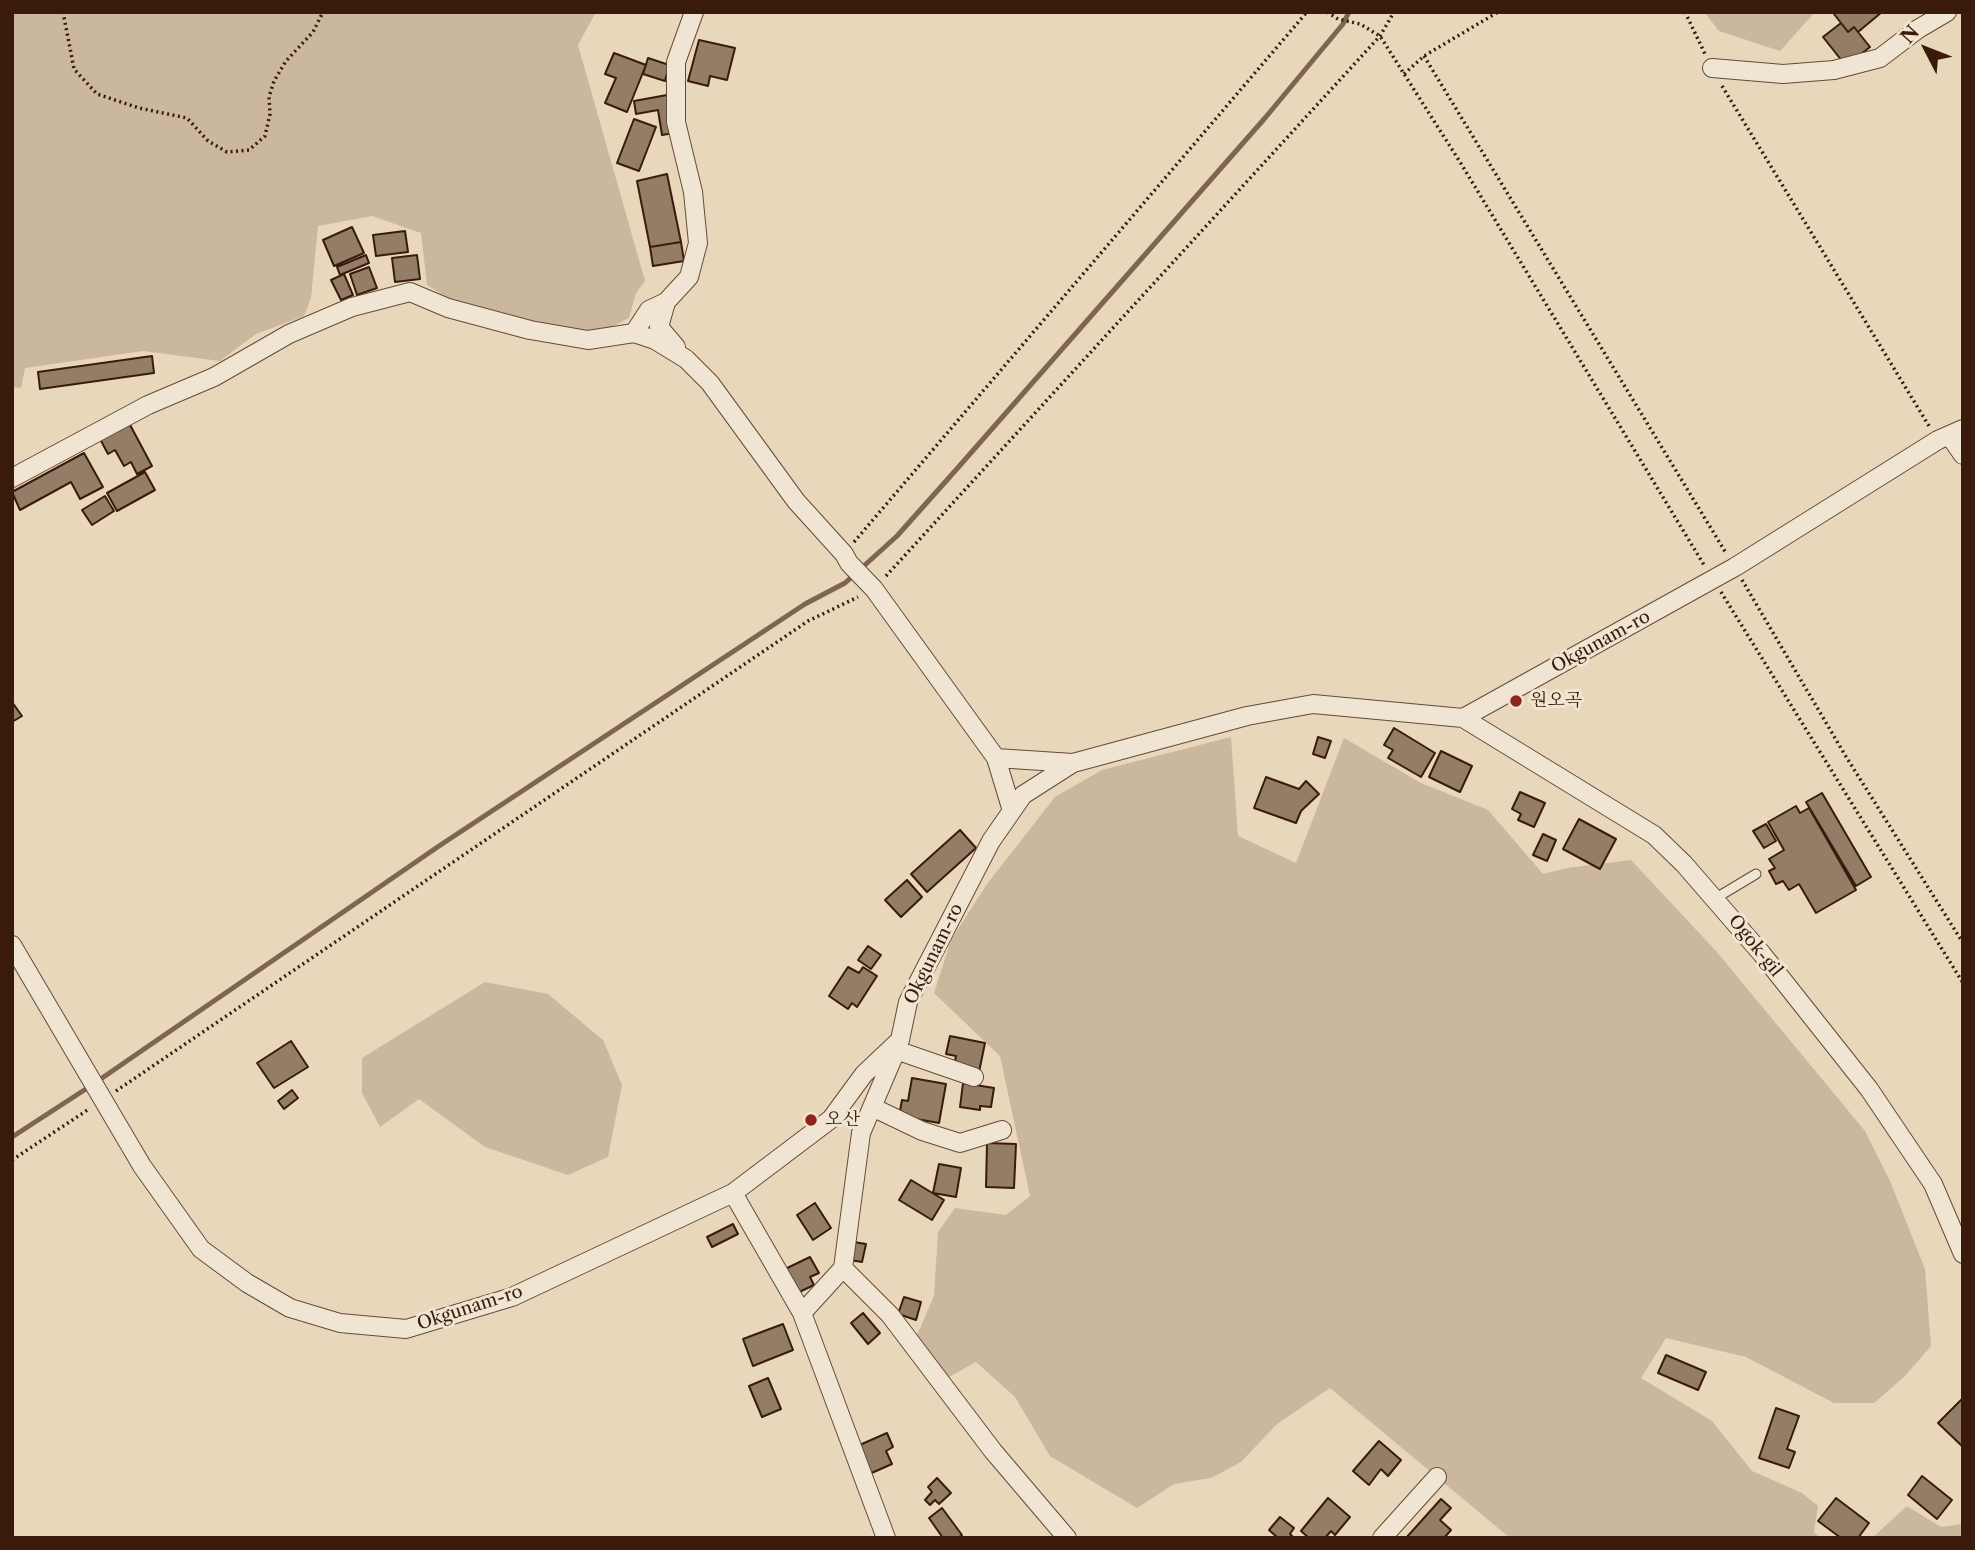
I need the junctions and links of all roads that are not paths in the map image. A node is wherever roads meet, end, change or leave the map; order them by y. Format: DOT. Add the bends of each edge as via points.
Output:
graph roads {
  1 [pos="694,12"];
  2 [pos="1947,12"];
  3 [pos="1712,68"];
  4 [pos="666,302"];
  5 [pos="634,333"];
  6 [pos="686,359"];
  7 [pos="1950,435"];
  8 [pos="1963,454"];
  9 [pos="12,478"];
  10 [pos="1463,718"];
  11 [pos="996,758"];
  12 [pos="1073,763"];
  13 [pos="1012,811"];
  14 [pos="1756,874"];
  15 [pos="1716,898"];
  16 [pos="12,944"];
  17 [pos="898,1045"];
  18 [pos="974,1077"];
  19 [pos="872,1107"];
  20 [pos="1002,1130"];
  21 [pos="733,1193"];
  22 [pos="1963,1253"];
  23 [pos="843,1268"];
  24 [pos="802,1313"];
  25 [pos="1437,1478"];
  26 [pos="886,1538"];
  27 [pos="1067,1538"];
  28 [pos="1382,1538"];
  1 -- 4 [label="street" via="676,62 676,122 693,192 698,243 689,277"];
  2 -- 3 [label="street" via="1880,58 1834,70 1783,74"];
  4 -- 5 [label="street" via="649,310"];
  4 -- 6 [label="street" via="659,327"];
  5 -- 6 [label="street"];
  5 -- 9 [label="street" via="589,341 448,308 410,292 352,307 289,334 214,377 148,405"];
  6 -- 11 [label="street" via="710,383 796,501 870,586"];
  7 -- 8 [label="street"];
  7 -- 10 [label="street, Okgunam-ro" via="1735,568"];
  10 -- 12 [label="street, Okgunam-ro" via="1313,704 1247,716"];
  10 -- 15 [label="street, Ogok-gil" via="1654,835"];
  11 -- 12 [label="street"];
  11 -- 13 [label="street"];
  12 -- 13 [label="street, Okgunam-ro" via="1023,795"];
  13 -- 17 [label="street, Okgunam-ro" via="991,841 908,1002"];
  14 -- 15 [label="lane"];
  15 -- 22 [label="street, Ogok-gil" via="1870,1089 1933,1184"];
  16 -- 21 [label="street, Okgunam-ro" via="142,1166 201,1249 290,1308 340,1323 406,1329 512,1297"];
  17 -- 18 [label="street"];
  17 -- 19 [label="street"];
  17 -- 21 [label="street, Okgunam-ro" via="864,1074 831,1119"];
  19 -- 20 [label="street" via="960,1143"];
  19 -- 23 [label="street" via="861,1133"];
  21 -- 24 [label="street"];
  23 -- 24 [label="street"];
  23 -- 27 [label="street" via="890,1315 993,1451"];
  24 -- 26 [label="street"];
  25 -- 28 [label="street"];
}
